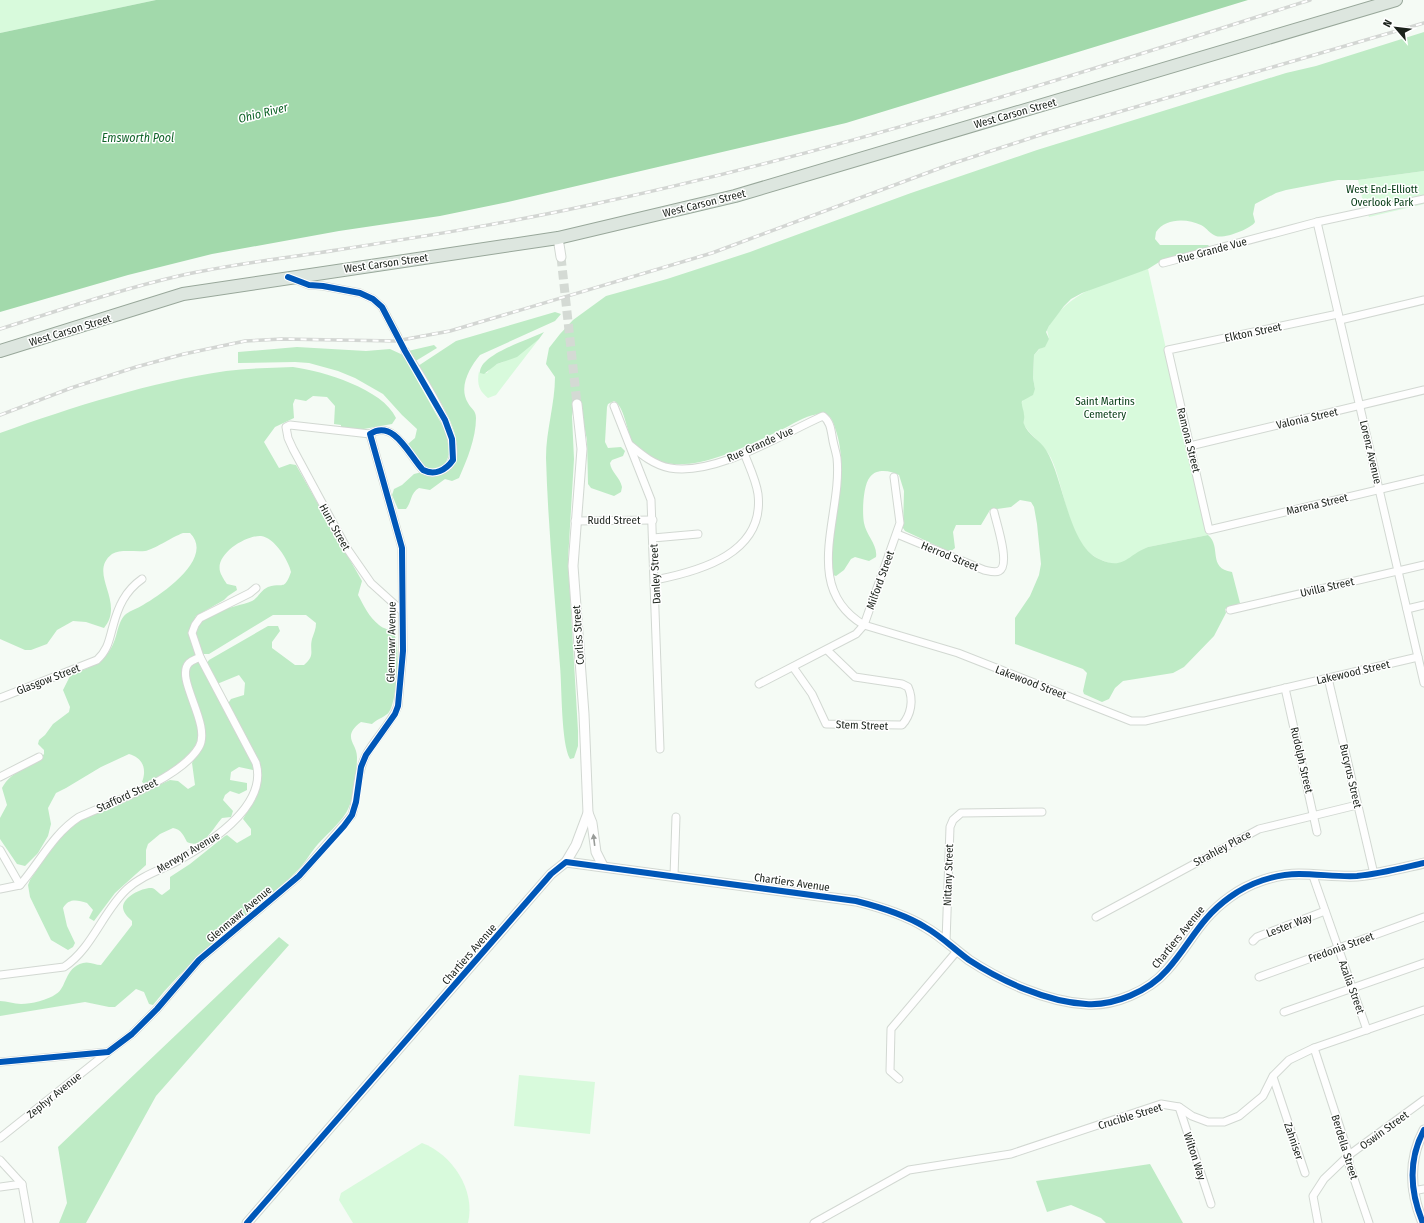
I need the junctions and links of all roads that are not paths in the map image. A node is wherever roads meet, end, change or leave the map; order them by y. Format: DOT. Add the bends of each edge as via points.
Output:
graph roads {
  1 [pos="1396,0"];
  2 [pos="1424,198"];
  3 [pos="1317,222"];
  4 [pos="558,238"];
  5 [pos="561,257"];
  6 [pos="1163,264"];
  7 [pos="288,278"];
  8 [pos="1424,300"];
  9 [pos="1339,317"];
  10 [pos="398,336"];
  11 [pos="1168,350"];
  12 [pos="0,351"];
  13 [pos="405,351"];
  14 [pos="1424,390"];
  15 [pos="577,404"];
  16 [pos="614,406"];
  17 [pos="1360,406"];
  18 [pos="823,416"];
  19 [pos="370,434"];
  20 [pos="630,445"];
  21 [pos="1190,446"];
  22 [pos="744,453"];
  23 [pos="894,477"];
  24 [pos="1424,479"];
  25 [pos="1380,490"];
  26 [pos="994,512"];
  27 [pos="575,520"];
  28 [pos="653,520"];
  29 [pos="1209,530"];
  30 [pos="698,534"];
  31 [pos="897,534"];
  32 [pos="653,538"];
  33 [pos="1424,566"];
  34 [pos="1398,571"];
  35 [pos="142,579"];
  36 [pos="655,580"];
  37 [pos="256,588"];
  38 [pos="1424,605"];
  39 [pos="1407,609"];
  40 [pos="1230,610"];
  41 [pos="402,611"];
  42 [pos="864,625"];
  43 [pos="827,650"];
  44 [pos="200,657"];
  45 [pos="1418,657"];
  46 [pos="793,667"];
  47 [pos="1328,678"];
  48 [pos="1424,682"];
  49 [pos="759,684"];
  50 [pos="1286,688"];
  51 [pos="0,698"];
  52 [pos="660,749"];
  53 [pos="39,757"];
  54 [pos="0,777"];
  55 [pos="1357,805"];
  56 [pos="1042,812"];
  57 [pos="588,813"];
  58 [pos="1314,816"];
  59 [pos="676,817"];
  60 [pos="1317,832"];
  61 [pos="0,850"];
  62 [pos="566,862"];
  63 [pos="1424,863"];
  64 [pos="603,866"];
  65 [pos="1374,874"];
  66 [pos="674,876"];
  67 [pos="1313,876"];
  68 [pos="20,885"];
  69 [pos="0,889"];
  70 [pos="1325,911"];
  71 [pos="1096,917"];
  72 [pos="1424,917"];
  73 [pos="1253,940"];
  74 [pos="946,942"];
  75 [pos="1338,949"];
  76 [pos="957,951"];
  77 [pos="1424,963"];
  78 [pos="0,975"];
  79 [pos="1259,977"];
  80 [pos="1353,988"];
  81 [pos="1424,1010"];
  82 [pos="1284,1012"];
  83 [pos="1367,1030"];
  84 [pos="1314,1048"];
  85 [pos="108,1052"];
  86 [pos="0,1062"];
  87 [pos="1273,1076"];
  88 [pos="899,1079"];
  89 [pos="1424,1100"];
  90 [pos="1179,1107"];
  91 [pos="1423,1134"];
  92 [pos="0,1138"];
  93 [pos="1349,1155"];
  94 [pos="0,1160"];
  95 [pos="1305,1172"];
  96 [pos="22,1184"];
  97 [pos="0,1187"];
  98 [pos="1424,1189"];
  99 [pos="1413,1191"];
  100 [pos="1211,1204"];
  101 [pos="28,1223"];
  102 [pos="247,1223"];
  103 [pos="814,1223"];
  104 [pos="1318,1223"];
  105 [pos="1369,1223"];
  106 [pos="1423,1223"];
  1 -- 4 [label="main road, West Carson Street" via="735,196"];
  2 -- 3 [label="street"];
  3 -- 6 [label="street, Rue Grande Vue"];
  3 -- 9 [label="street, Lorenz Avenue"];
  4 -- 5 [label="street"];
  4 -- 7 [label="main road, West Carson Street"];
  7 -- 10 [label="street" via="309,285 360,293 373,299 382,308"];
  7 -- 12 [label="main road, West Carson Street" via="184,294"];
  8 -- 9 [label="street, Elkton Street"];
  9 -- 11 [label="street, Elkton Street"];
  9 -- 17 [label="street, Lorenz Avenue"];
  11 -- 21 [label="street, Ramona Street"];
  13 -- 19 [label="street" via="445,420 452,439 453,460 444,469 428,473 400,440 388,431 379,430"];
  14 -- 17 [label="street, Valonia Street"];
  15 -- 27 [label="street, Corliss Street" via="582,449"];
  16 -- 20 [label="street, Danley Street"];
  17 -- 21 [label="street, Valonia Street"];
  17 -- 25 [label="street, Lorenz Avenue"];
  18 -- 22 [label="street, Rue Grande Vue"];
  18 -- 42 [label="street, Lakewood Street" via="828,420 837,459 828,571 840,604 853,619"];
  19 -- 41 [label="street, Glenmawr Avenue" via="402,548"];
  19 -- 41 [label="street, Hunt Street" via="290,425 286,427 293,449 354,560 371,584"];
  20 -- 22 [label="street, Rue Grande Vue" via="650,461 670,468 696,467"];
  20 -- 28 [label="street, Danley Street" via="651,500"];
  21 -- 29 [label="street, Ramona Street"];
  22 -- 36 [label="street" via="758,493 757,519 751,532 742,544 723,557 683,575"];
  23 -- 31 [label="street, Milford Street" via="900,523"];
  24 -- 25 [label="street, Marena Street"];
  25 -- 29 [label="street, Marena Street"];
  25 -- 34 [label="street, Lorenz Avenue"];
  26 -- 31 [label="street, Herrod Street" via="1004,558 1000,571 984,570"];
  27 -- 28 [label="street, Rudd Street"];
  27 -- 57 [label="street, Corliss Street" via="573,566"];
  28 -- 32 [label="street, Danley Street"];
  30 -- 32 [label="street"];
  31 -- 42 [label="street, Milford Street"];
  32 -- 36 [label="street, Danley Street"];
  33 -- 34 [label="street, Uvilla Street"];
  34 -- 39 [label="street, Lorenz Avenue"];
  34 -- 40 [label="street, Uvilla Street"];
  35 -- 51 [label="street, Glasgow Street" via="133,586 119,607 103,655 97,660"];
  36 -- 52 [label="street, Danley Street"];
  37 -- 44 [label="street, Merwyn Avenue" via="200,618 192,633"];
  38 -- 39 [label="street"];
  39 -- 45 [label="street, Lorenz Avenue"];
  41 -- 85 [label="street, Glenmawr Avenue" via="403,650 398,706 366,755 352,815 299,876 199,960 157,1009 132,1034"];
  42 -- 43 [label="street" via="856,634"];
  42 -- 50 [label="street, Lakewood Street" via="958,654 1131,721 1145,721"];
  43 -- 46 [label="street"];
  43 -- 46 [label="street, Stem Street" via="855,677 908,687 911,706 909,717 902,725 826,724 812,694"];
  44 -- 68 [label="street, Stafford Street" via="189,663 185,671 202,728 202,740 198,749 157,782 79,817 68,825 55,838"];
  44 -- 78 [label="street, Merwyn Avenue" via="256,763 257,776 252,798 223,832 190,854 149,874 127,889 70,963 64,967"];
  45 -- 47 [label="street, Lakewood Street"];
  45 -- 48 [label="street, Lorenz Avenue"];
  46 -- 49 [label="street"];
  47 -- 50 [label="street, Lakewood Street"];
  47 -- 55 [label="street, Bucyrus Street"];
  50 -- 58 [label="street, Rudolph Street"];
  53 -- 54 [label="street"];
  55 -- 58 [label="street, Strahley Place"];
  55 -- 65 [label="street, Bucyrus Street"];
  56 -- 74 [label="street, Nittany Street" via="961,813 953,820 950,827"];
  57 -- 62 [label="street, Corliss Street" via="576,845"];
  64 -- 57 [label="street, one-way" via="596,852"];
  58 -- 60 [label="street, Rudolph Street"];
  58 -- 71 [label="street, Strahley Place" via="1258,829"];
  59 -- 66 [label="street"];
  61 -- 68 [label="street"];
  62 -- 64 [label="street, Chartiers Avenue"];
  62 -- 102 [label="street, Chartiers Avenue" via="551,874"];
  63 -- 65 [label="street, Chartiers Avenue"];
  64 -- 66 [label="street, Chartiers Avenue"];
  65 -- 67 [label="street, Chartiers Avenue"];
  66 -- 74 [label="street, Chartiers Avenue" via="877,906 916,922"];
  67 -- 70 [label="street, Azalia Street"];
  67 -- 76 [label="street, Chartiers Avenue" via="1299,874 1276,877 1241,890 1202,920 1166,972 1139,991 1112,1001 1086,1004 1039,993 991,973"];
  68 -- 69 [label="street"];
  70 -- 73 [label="street, Lester Way"];
  70 -- 75 [label="street, Azalia Street"];
  72 -- 75 [label="street, Fredonia Street"];
  74 -- 76 [label="street, Chartiers Avenue"];
  75 -- 79 [label="street, Fredonia Street"];
  75 -- 80 [label="street, Azalia Street"];
  76 -- 88 [label="street" via="891,1029 890,1072"];
  77 -- 80 [label="street"];
  80 -- 82 [label="street"];
  80 -- 83 [label="street, Azalia Street"];
  81 -- 83 [label="street, Crucible Street"];
  83 -- 84 [label="street, Crucible Street"];
  84 -- 87 [label="street, Crucible Street" via="1289,1060"];
  84 -- 93 [label="street, Berdella Street"];
  85 -- 86 [label="street"];
  85 -- 92 [label="street, Zephyr Avenue"];
  87 -- 90 [label="street, Crucible Street" via="1263,1096 1252,1107 1224,1122 1208,1122 1192,1116"];
  87 -- 95 [label="street, Zahniser"];
  89 -- 93 [label="street, Oswin Street"];
  90 -- 100 [label="street, Wilton Way"];
  90 -- 103 [label="street, Crucible Street" via="1161,1104 1011,1154 909,1170"];
  91 -- 99 [label="street" via="1415,1149 1412,1168"];
  93 -- 104 [label="street, Oswin Street" via="1324,1179 1313,1196"];
  93 -- 105 [label="street, Berdella Street" via="1349,1164"];
  94 -- 96 [label="street"];
  96 -- 97 [label="street"];
  96 -- 101 [label="street"];
  98 -- 99 [label="street"];
  99 -- 106 [label="street"];
}
